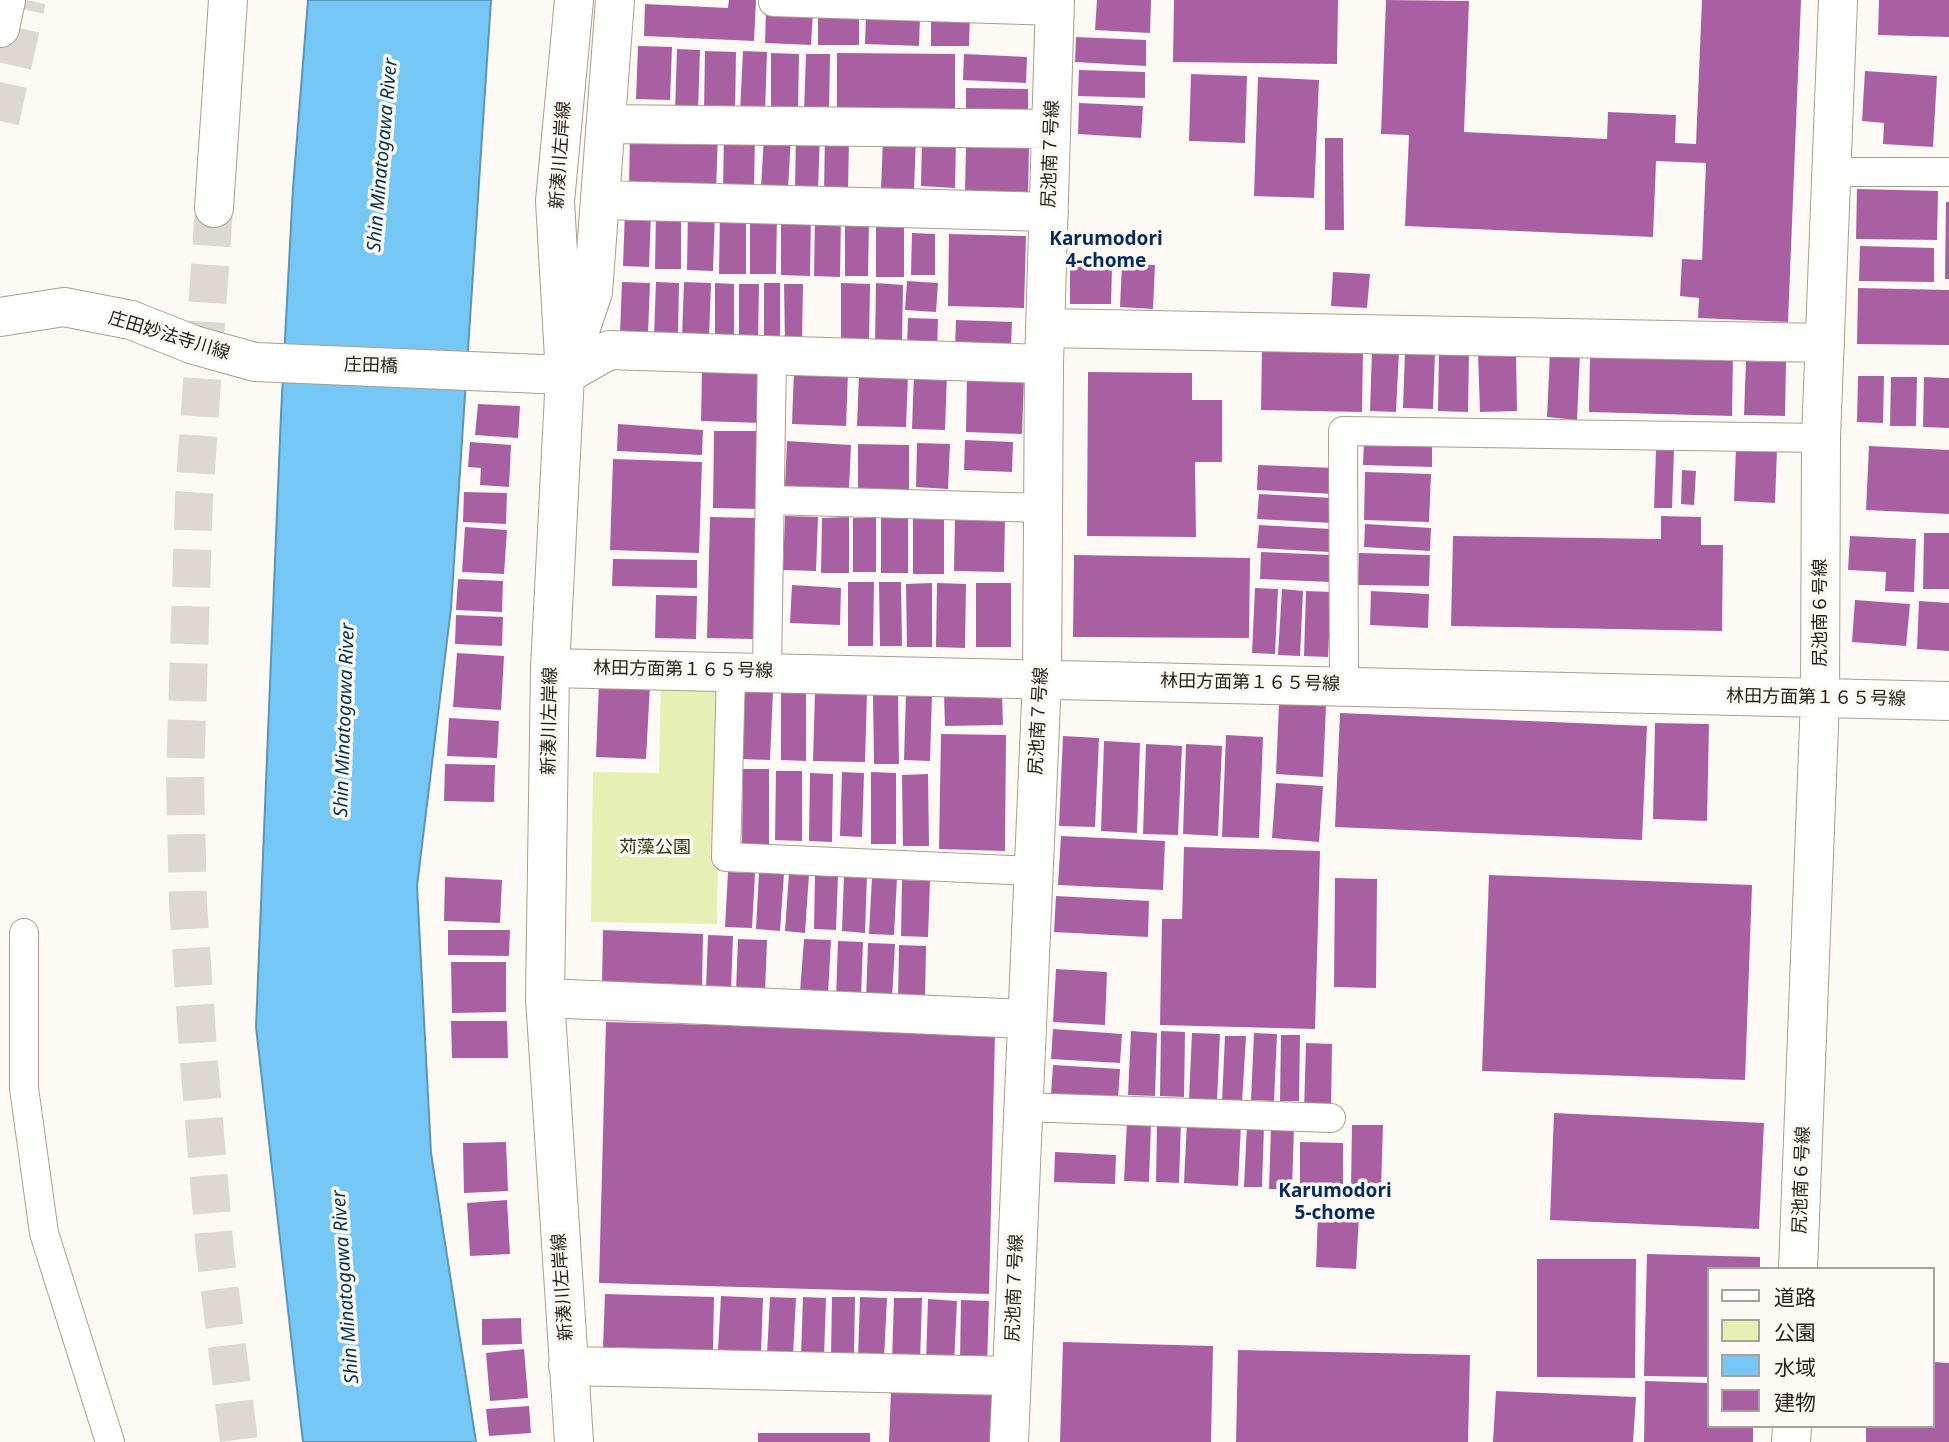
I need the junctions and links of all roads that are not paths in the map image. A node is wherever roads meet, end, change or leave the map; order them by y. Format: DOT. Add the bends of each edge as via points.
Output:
graph roads {
  1 [pos="6,0"];
  2 [pos="229,0"];
  3 [pos="574,0"];
  4 [pos="615,0"];
  5 [pos="1838,0"];
  6 [pos="773,2"];
  7 [pos="1055,6"];
  8 [pos="0,28"];
  9 [pos="606,124"];
  10 [pos="1051,129"];
  11 [pos="1832,172"];
  12 [pos="1949,172"];
  13 [pos="601,200"];
  14 [pos="215,208"];
  15 [pos="1049,212"];
  16 [pos="0,317"];
  17 [pos="1825,344"];
  18 [pos="1045,346"];
  19 [pos="772,356"];
  20 [pos="256,362"];
  21 [pos="565,375"];
  22 [pos="1821,438"];
  23 [pos="770,500"];
  24 [pos="1042,508"];
  25 [pos="550,668"];
  26 [pos="749,671"];
  27 [pos="1042,679"];
  28 [pos="1344,685"];
  29 [pos="1820,699"];
  30 [pos="1949,701"];
  31 [pos="1032,871"];
  32 [pos="24,933"];
  33 [pos="545,998"];
  34 [pos="1026,1019"];
  35 [pos="1023,1107"];
  36 [pos="1331,1118"];
  37 [pos="1798,1267"];
  38 [pos="568,1366"];
  39 [pos="1011,1376"];
  40 [pos="110,1442"];
  41 [pos="575,1442"];
  42 [pos="1009,1442"];
  1 -- 8 [label="main road"];
  2 -- 14 [label="main road"];
  3 -- 21 [label="main road, 新湊川左岸線" via="555,201"];
  4 -- 9 [label="main road"];
  5 -- 11 [label="main road, 尻池南６号線"];
  6 -- 7 [label="lane"];
  7 -- 10 [label="main road, 尻池南７号線"];
  9 -- 10 [label="main road"];
  9 -- 13 [label="main road"];
  10 -- 15 [label="main road, 尻池南７号線"];
  11 -- 12 [label="lane"];
  11 -- 17 [label="main road, 尻池南６号線"];
  13 -- 15 [label="main road"];
  13 -- 21 [label="main road" via="593,292"];
  15 -- 18 [label="main road, 尻池南７号線"];
  16 -- 20 [label="main road, 庄田妙法寺川線" via="64,307 131,320 194,345"];
  17 -- 18 [label="main road"];
  17 -- 22 [label="main road, 尻池南６号線"];
  18 -- 19 [label="main road"];
  18 -- 24 [label="main road, 尻池南７号線"];
  19 -- 21 [label="main road" via="609,350"];
  19 -- 23 [label="lane"];
  20 -- 21 [label="main road, 庄田橋"];
  21 -- 25 [label="main road, 新湊川左岸線"];
  22 -- 28 [label="lane" via="1343,431"];
  22 -- 29 [label="main road, 尻池南６号線"];
  23 -- 24 [label="lane"];
  23 -- 26 [label="lane"];
  24 -- 27 [label="main road, 尻池南７号線"];
  25 -- 26 [label="main road, 林田方面第１６５号線"];
  25 -- 33 [label="main road, 新湊川左岸線"];
  26 -- 27 [label="main road, 林田方面第１６５号線"];
  26 -- 31 [label="lane" via="726,857"];
  27 -- 28 [label="main road, 林田方面第１６５号線"];
  27 -- 31 [label="main road, 尻池南７号線"];
  28 -- 29 [label="main road, 林田方面第１６５号線"];
  29 -- 30 [label="main road, 林田方面第１６５号線"];
  29 -- 37 [label="main road, 尻池南６号線"];
  31 -- 34 [label="main road, 尻池南７号線"];
  32 -- 40 [label="lane" via="24,1088 44,1233"];
  33 -- 34 [label="main road"];
  33 -- 38 [label="main road, 新湊川左岸線"];
  34 -- 35 [label="main road, 尻池南７号線"];
  35 -- 36 [label="lane"];
  35 -- 39 [label="main road, 尻池南７号線"];
  38 -- 39 [label="main road"];
  38 -- 41 [label="main road, 新湊川左岸線"];
  39 -- 42 [label="main road, 尻池南７号線"];
}
